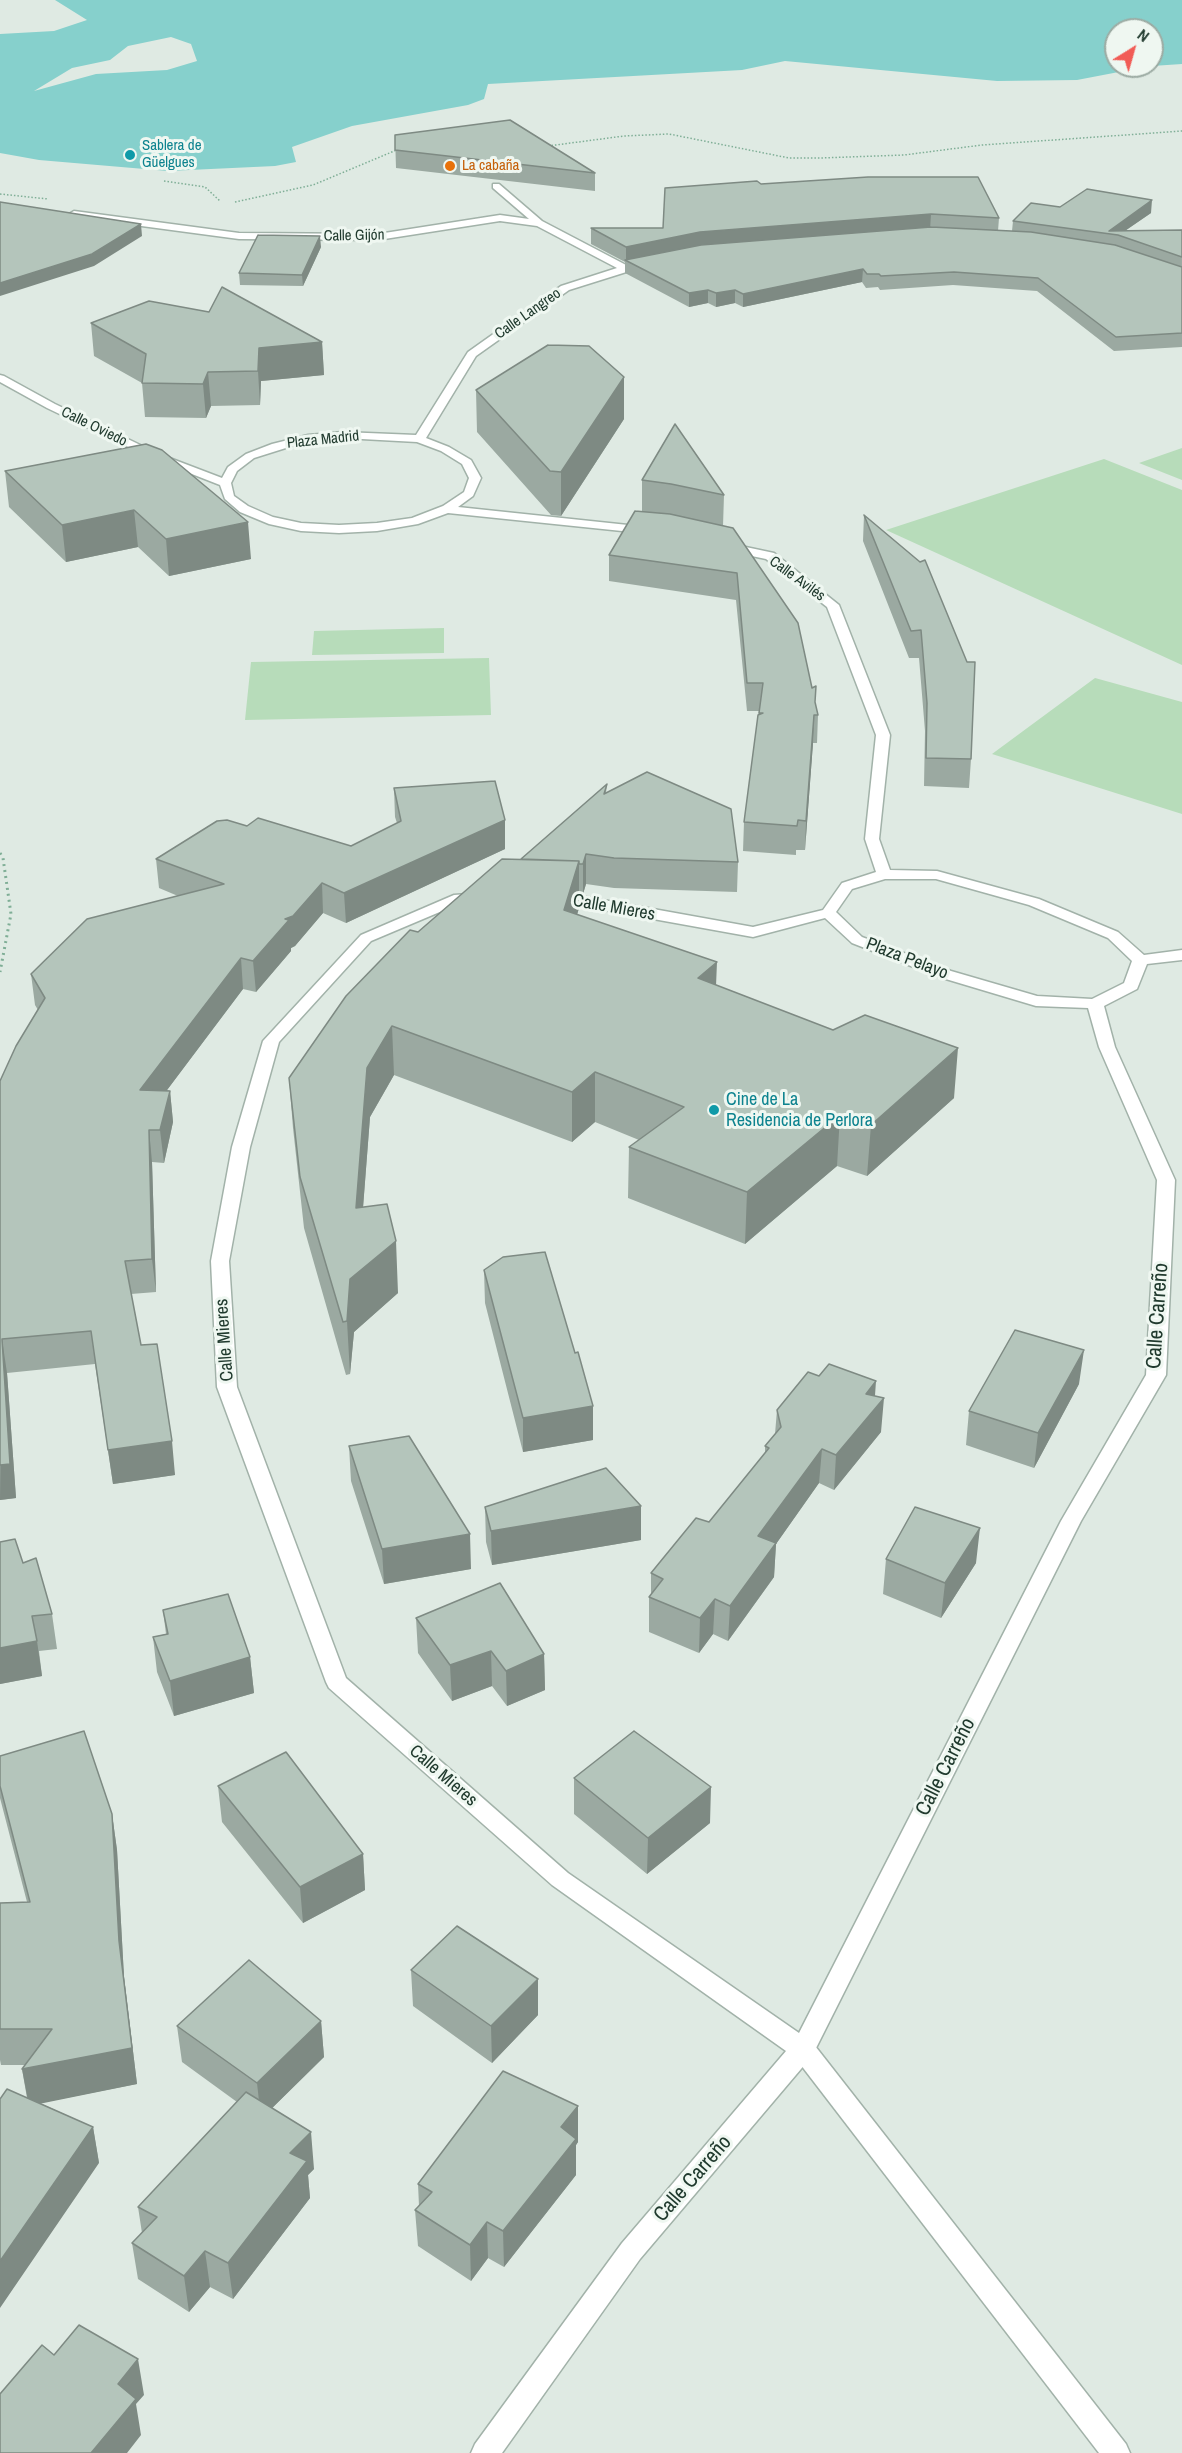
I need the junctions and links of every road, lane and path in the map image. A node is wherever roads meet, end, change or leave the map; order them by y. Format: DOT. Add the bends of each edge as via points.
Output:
graph roads {
  1 [pos="1182,131"];
  2 [pos="544,147"];
  3 [pos="399,149"];
  4 [pos="164,181"];
  5 [pos="496,186"];
  6 [pos="0,194"];
  7 [pos="57,200"];
  8 [pos="233,202"];
  9 [pos="222,205"];
  10 [pos="63,213"];
  11 [pos="538,223"];
  12 [pos="656,261"];
  13 [pos="625,268"];
  14 [pos="0,378"];
  15 [pos="418,439"];
  16 [pos="225,483"];
  17 [pos="447,510"];
  18 [pos="658,532"];
  19 [pos="715,544"];
  20 [pos="0,853"];
  21 [pos="885,874"];
  22 [pos="504,898"];
  23 [pos="537,899"];
  24 [pos="828,913"];
  25 [pos="1182,955"];
  26 [pos="1140,960"];
  27 [pos="0,972"];
  28 [pos="1095,1004"];
  29 [pos="803,2049"];
  30 [pos="485,2453"];
  31 [pos="1116,2453"];
  1 -- 2 [label="path" via="982,145 904,155 821,158 789,158 669,134"];
  3 -- 8 [label="path" via="313,184"];
  4 -- 9 [label="path" via="205,187"];
  5 -- 11 [label="street"];
  6 -- 7 [label="path"];
  10 -- 11 [label="street, Calle Gijón" via="239,236 378,237 500,218"];
  11 -- 13 [label="street, Calle Gijón"];
  12 -- 13 [label="street, Calle Langreo"];
  13 -- 15 [label="street, Calle Langreo" via="565,288 472,354"];
  14 -- 16 [label="street, Calle Oviedo" via="154,456"];
  15 -- 16 [label="street, Plaza Madrid" via="343,435 287,443 250,456 232,469"];
  15 -- 17 [label="street, Plaza Madrid" via="467,462 476,478 469,494"];
  16 -- 17 [label="street, Plaza Madrid" via="229,497 244,509 269,520 302,527 377,527"];
  17 -- 18 [label="street"];
  19 -- 21 [label="street, Calle Avilés" via="770,556 833,605 883,735 872,839"];
  20 -- 27 [label="path" via="11,914"];
  21 -- 24 [label="street" via="847,886"];
  21 -- 26 [label="street" via="938,875 1035,902 1113,935"];
  22 -- 29 [label="street, Calle Mieres" via="459,898 366,938 271,1041 241,1147 220,1260 227,1387 337,1682 560,1879"];
  23 -- 24 [label="street, Calle Mieres" via="570,899 753,932"];
  24 -- 28 [label="street, Plaza Pelayo" via="857,940 945,974 1036,1001"];
  25 -- 26 [label="street"];
  26 -- 28 [label="street, Plaza Pelayo" via="1131,986"];
  28 -- 29 [label="street, Calle Carreño" via="1107,1047 1166,1180 1156,1375 1071,1521"];
  29 -- 30 [label="street, Calle Carreño" via="631,2251"];
  29 -- 31 [label="street, Calle Mieres"];
}
